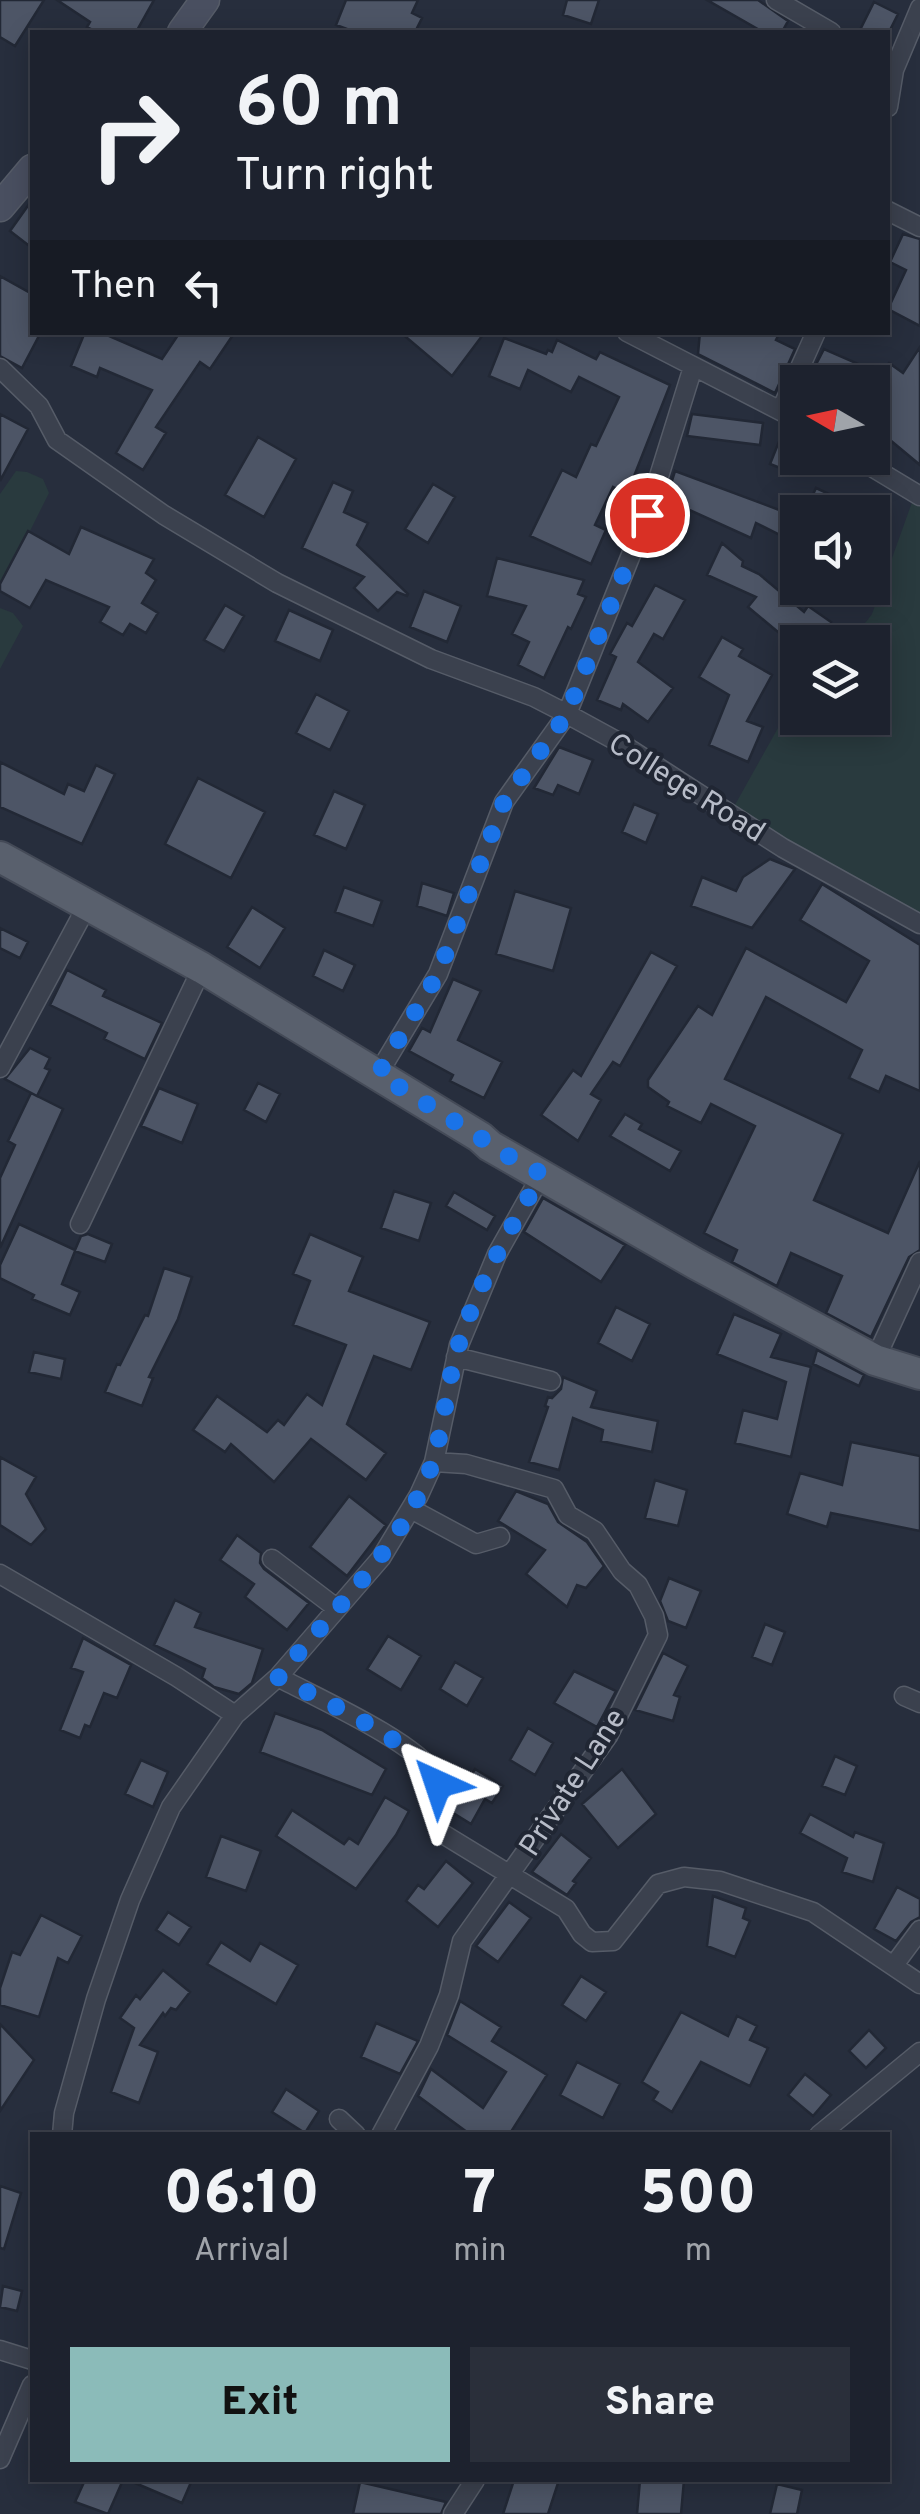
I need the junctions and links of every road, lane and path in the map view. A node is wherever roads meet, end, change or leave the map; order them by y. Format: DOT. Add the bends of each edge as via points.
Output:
graph roads {
  1 [pos="205,0"];
  2 [pos="776,0"];
  3 [pos="920,8"];
  4 [pos="183,30"];
  5 [pos="828,30"];
  6 [pos="891,68"];
  7 [pos="30,170"];
  8 [pos="0,207"];
  9 [pos="890,212"];
  10 [pos="920,227"];
  11 [pos="632,335"];
  12 [pos="815,335"];
  13 [pos="806,365"];
  14 [pos="693,367"];
  15 [pos="0,368"];
  16 [pos="780,410"];
  17 [pos="885,475"];
  18 [pos="920,496"];
  19 [pos="567,714"];
  20 [pos="0,857"];
  21 [pos="88,904"];
  22 [pos="920,924"];
  23 [pos="202,968"];
  24 [pos="0,1068"];
  25 [pos="378,1074"];
  26 [pos="542,1174"];
  27 [pos="80,1224"];
  28 [pos="920,1262"];
  29 [pos="456,1357"];
  30 [pos="875,1360"];
  31 [pos="920,1374"];
  32 [pos="551,1381"];
  33 [pos="434,1462"];
  34 [pos="411,1509"];
  35 [pos="500,1537"];
  36 [pos="272,1559"];
  37 [pos="0,1574"];
  38 [pos="335,1607"];
  39 [pos="278,1677"];
  40 [pos="235,1715"];
  41 [pos="512,1876"];
  42 [pos="920,1930"];
  43 [pos="894,1965"];
  44 [pos="920,1984"];
  45 [pos="920,2052"];
  46 [pos="339,2120"];
  47 [pos="62,2132"];
  48 [pos="353,2132"];
  49 [pos="382,2132"];
  50 [pos="824,2132"];
  51 [pos="0,2350"];
  52 [pos="30,2359"];
  53 [pos="30,2390"];
  54 [pos="0,2459"];
  55 [pos="473,2482"];
  56 [pos="452,2514"];
  1 -- 4 [label="main road"];
  2 -- 5 [label="street"];
  3 -- 6 [label="street"];
  7 -- 8 [label="main road"];
  9 -- 10 [label="street"];
  11 -- 14 [label="street"];
  12 -- 13 [label="street"];
  14 -- 16 [label="street"];
  14 -- 19 [label="street" via="647,515"];
  15 -- 19 [label="street, College Road" via="39,406 57,440 164,515 277,583 431,659"];
  17 -- 18 [label="street"];
  19 -- 22 [label="street, College Road"];
  19 -- 25 [label="street" via="504,802 438,974"];
  20 -- 21 [label="main road"];
  21 -- 23 [label="main road"];
  21 -- 24 [label="street"];
  23 -- 25 [label="main road"];
  23 -- 27 [label="street"];
  25 -- 26 [label="main road"];
  26 -- 29 [label="street" via="497,1254"];
  26 -- 30 [label="main road"];
  28 -- 30 [label="street"];
  29 -- 32 [label="street"];
  29 -- 33 [label="street"];
  30 -- 31 [label="main road"];
  33 -- 34 [label="street"];
  33 -- 41 [label="street, Private Lane" via="466,1464 554,1490 568,1515 595,1530 638,1585 658,1635 608,1736"];
  34 -- 35 [label="street" via="476,1544"];
  34 -- 38 [label="street" via="380,1558"];
  36 -- 38 [label="street"];
  37 -- 40 [label="street"];
  38 -- 39 [label="street"];
  39 -- 40 [label="street"];
  39 -- 41 [label="street" via="418,1756 438,1784 436,1827"];
  40 -- 47 [label="street" via="171,1808 130,1900"];
  41 -- 43 [label="street" via="566,1909 592,1942 613,1941 658,1884 684,1878 720,1881 812,1912"];
  41 -- 49 [label="street, Private Lane" via="462,1941 430,2046"];
  42 -- 43 [label="street"];
  43 -- 44 [label="street"];
  45 -- 50 [label="street"];
  46 -- 48 [label="street"];
  51 -- 52 [label="street"];
  53 -- 54 [label="street"];
  55 -- 56 [label="street"];
}
